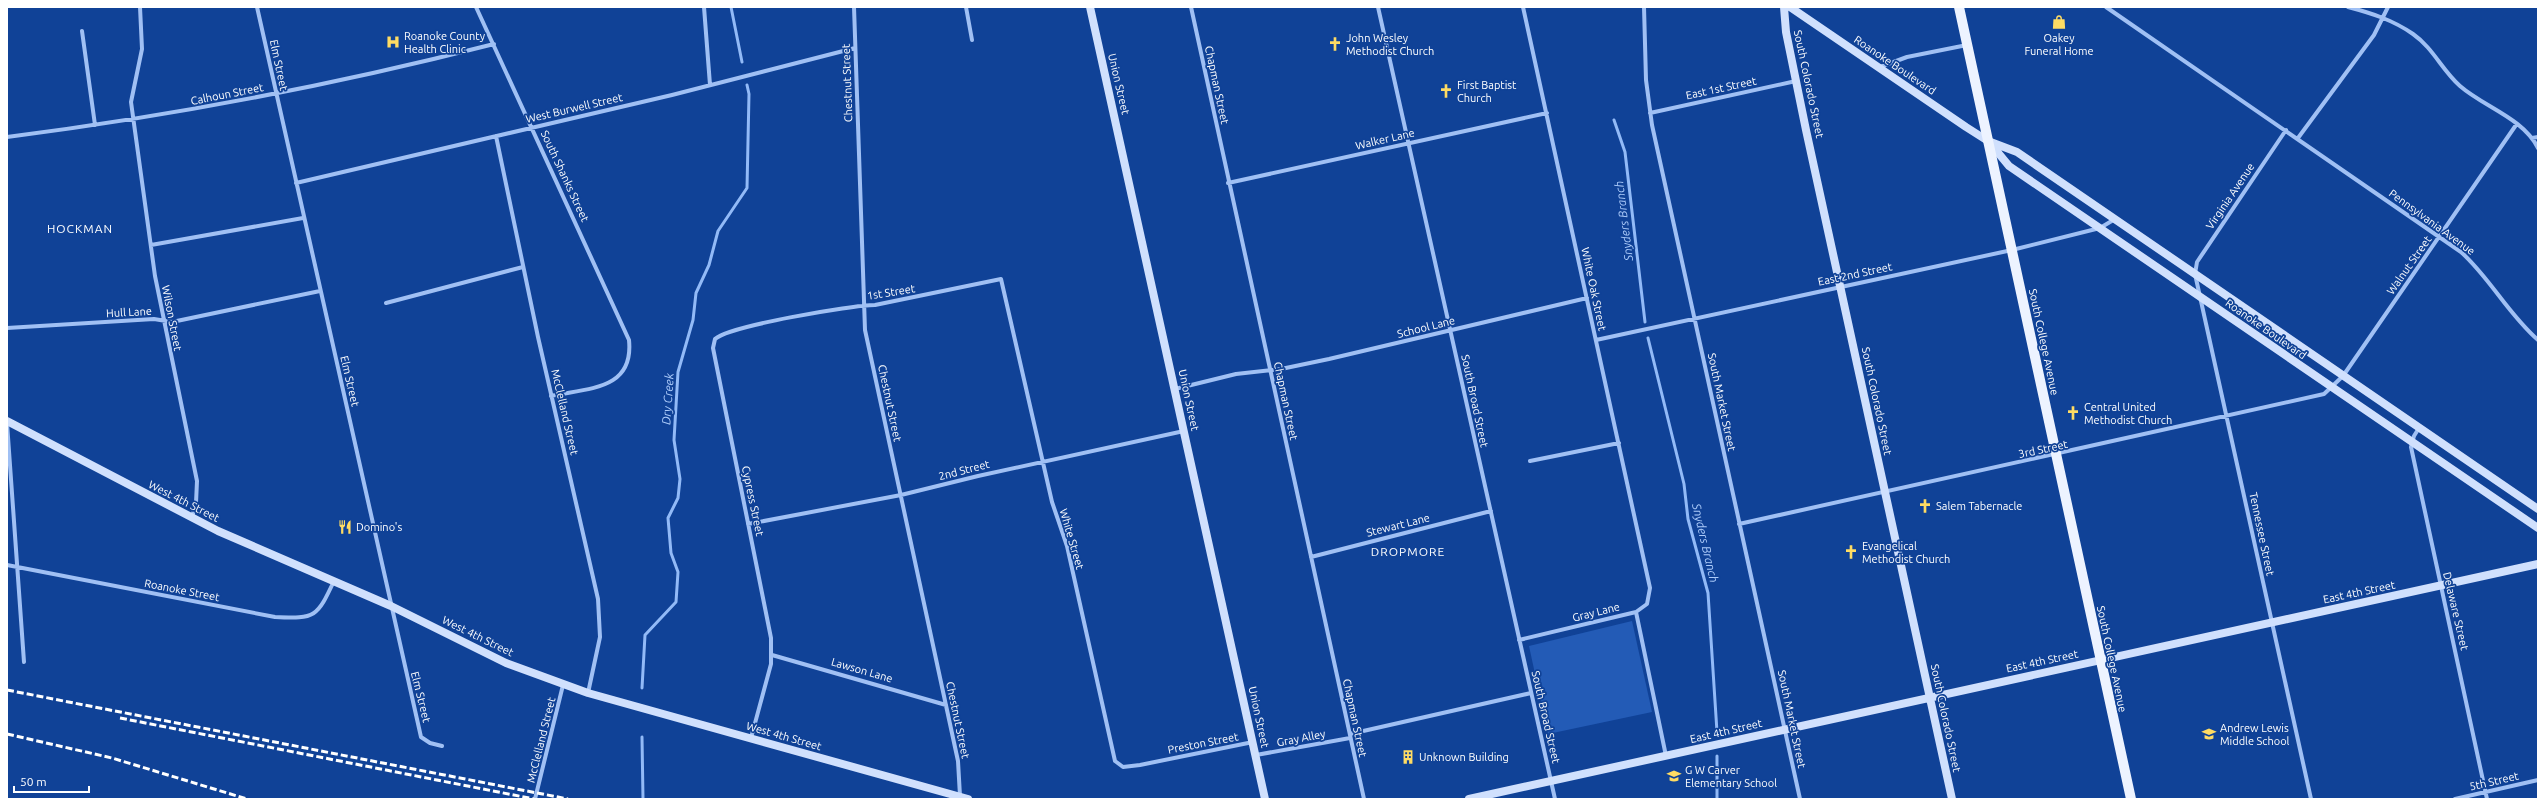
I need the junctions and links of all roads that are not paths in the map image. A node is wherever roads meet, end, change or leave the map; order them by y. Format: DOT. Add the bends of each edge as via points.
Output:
graph roads {
  1 [pos="140,7"];
  2 [pos="257,7"];
  3 [pos="476,7"];
  4 [pos="704,7"];
  5 [pos="854,7"];
  6 [pos="966,7"];
  7 [pos="1090,7"];
  8 [pos="1191,7"];
  9 [pos="1378,7"];
  10 [pos="1523,7"];
  11 [pos="1644,7"];
  12 [pos="1784,7"];
  13 [pos="1790,7"];
  14 [pos="1959,7"];
  15 [pos="2106,7"];
  16 [pos="2348,7"];
  17 [pos="2388,7"];
  18 [pos="2382,17"];
  19 [pos="82,31"];
  20 [pos="972,40"];
  21 [pos="494,44"];
  22 [pos="1967,44"];
  23 [pos="855,48"];
  24 [pos="1879,68"];
  25 [pos="1796,81"];
  26 [pos="710,85"];
  27 [pos="276,93"];
  28 [pos="1546,113"];
  29 [pos="1650,113"];
  30 [pos="134,119"];
  31 [pos="95,124"];
  32 [pos="2516,124"];
  33 [pos="532,127"];
  34 [pos="2286,130"];
  35 [pos="496,136"];
  36 [pos="7,137"];
  37 [pos="2538,137"];
  38 [pos="2298,138"];
  39 [pos="2532,138"];
  40 [pos="1988,141"];
  41 [pos="1410,143"];
  42 [pos="2538,148"];
  43 [pos="296,182"];
  44 [pos="1228,183"];
  45 [pos="303,218"];
  46 [pos="2115,219"];
  47 [pos="2100,228"];
  48 [pos="2440,237"];
  49 [pos="151,245"];
  50 [pos="2012,250"];
  51 [pos="523,267"];
  52 [pos="2195,274"];
  53 [pos="1001,280"];
  54 [pos="1840,286"];
  55 [pos="320,291"];
  56 [pos="2200,296"];
  57 [pos="1587,298"];
  58 [pos="386,303"];
  59 [pos="862,305"];
  60 [pos="784,319"];
  61 [pos="1695,319"];
  62 [pos="163,321"];
  63 [pos="7,328"];
  64 [pos="1451,330"];
  65 [pos="1596,340"];
  66 [pos="2538,340"];
  67 [pos="1270,370"];
  68 [pos="2343,376"];
  69 [pos="2333,388"];
  70 [pos="1176,389"];
  71 [pos="551,396"];
  72 [pos="2227,416"];
  73 [pos="7,422"];
  74 [pos="2419,428"];
  75 [pos="1184,431"];
  76 [pos="2412,442"];
  77 [pos="1619,443"];
  78 [pos="2057,455"];
  79 [pos="1043,461"];
  80 [pos="1530,461"];
  81 [pos="1885,492"];
  82 [pos="901,495"];
  83 [pos="2537,508"];
  84 [pos="1491,511"];
  85 [pos="192,517"];
  86 [pos="748,524"];
  87 [pos="1739,524"];
  88 [pos="2538,528"];
  89 [pos="1311,557"];
  90 [pos="2538,564"];
  91 [pos="7,565"];
  92 [pos="16,567"];
  93 [pos="1648,576"];
  94 [pos="334,580"];
  95 [pos="2441,585"];
  96 [pos="391,606"];
  97 [pos="1636,612"];
  98 [pos="2272,622"];
  99 [pos="1519,640"];
  100 [pos="772,655"];
  101 [pos="2100,660"];
  102 [pos="24,662"];
  103 [pos="563,685"];
  104 [pos="588,693"];
  105 [pos="1531,693"];
  106 [pos="1930,697"];
  107 [pos="946,705"];
  108 [pos="1785,729"];
  109 [pos="1350,736"];
  110 [pos="751,738"];
  111 [pos="1253,742"];
  112 [pos="442,746"];
  113 [pos="1256,755"];
  114 [pos="1666,756"];
  115 [pos="1157,762"];
  116 [pos="1551,780"];
  117 [pos="2538,780"];
  118 [pos="2486,792"];
  119 [pos="964,798"];
  120 [pos="535,799"];
  121 [pos="1265,799"];
  122 [pos="1364,799"];
  123 [pos="1469,799"];
  124 [pos="1556,799"];
  125 [pos="1800,799"];
  126 [pos="1952,799"];
  127 [pos="2131,799"];
  128 [pos="2311,799"];
  129 [pos="2455,799"];
  130 [pos="2488,799"];
  1 -- 30 [label="street, Wilson Street" via="142,49 132,90"];
  2 -- 27 [label="street, Elm Street"];
  3 -- 21 [label="street, South Shanks Street"];
  4 -- 26 [label="street"];
  5 -- 23 [label="street, Chestnut Street"];
  6 -- 20 [label="street"];
  7 -- 70 [label="street, Union Street"];
  8 -- 44 [label="street, Chapman Street"];
  9 -- 41 [label="street, South Broad Street"];
  10 -- 28 [label="street, White Oak Street"];
  11 -- 29 [label="street, South Market Street" via="1646,80"];
  12 -- 25 [label="street, South Colorado Street" via="1786,32"];
  13 -- 24 [label="street, Roanoke Boulevard"];
  14 -- 22 [label="main road, South College Avenue"];
  15 -- 34 [label="street"];
  16 -- 18 [label="street"];
  17 -- 18 [label="street"];
  18 -- 32 [label="street" via="2414,35 2426,45 2461,87"];
  18 -- 38 [label="street" via="2374,35"];
  19 -- 31 [label="street"];
  21 -- 27 [label="street, Calhoun Street"];
  21 -- 33 [label="street, South Shanks Street"];
  22 -- 24 [label="street" via="1906,57"];
  22 -- 40 [label="main road, South College Avenue"];
  23 -- 26 [label="street, West Burwell Street"];
  23 -- 59 [label="street, Chestnut Street"];
  24 -- 40 [label="street, Roanoke Boulevard"];
  25 -- 29 [label="street, East 1st Street"];
  25 -- 54 [label="street, South Colorado Street"];
  26 -- 33 [label="street, West Burwell Street"];
  27 -- 30 [label="street, Calhoun Street"];
  27 -- 43 [label="street, Elm Street"];
  28 -- 41 [label="street, Walker Lane"];
  28 -- 57 [label="street, White Oak Street"];
  29 -- 61 [label="street, South Market Street"];
  30 -- 31 [label="street, Calhoun Street"];
  30 -- 49 [label="street, Wilson Street"];
  31 -- 36 [label="street, Calhoun Street"];
  32 -- 39 [label="street"];
  32 -- 48 [label="street, Walnut Street"];
  33 -- 35 [label="street, West Burwell Street"];
  33 -- 71 [label="street, South Shanks Street" via="626,332 629,360 622,375 615,380 596,387"];
  34 -- 38 [label="street, Pennsylvania Avenue"];
  34 -- 52 [label="street, Virginia Avenue" via="2196,262"];
  35 -- 43 [label="street, West Burwell Street"];
  35 -- 51 [label="street, McClelland Street"];
  37 -- 39 [label="street"];
  38 -- 48 [label="street, Pennsylvania Avenue"];
  39 -- 42 [label="street"];
  40 -- 46 [label="street, Roanoke Boulevard" via="2017,152"];
  40 -- 47 [label="street, Roanoke Boulevard" via="2009,166"];
  40 -- 50 [label="main road, South College Avenue"];
  41 -- 44 [label="street, Walker Lane"];
  41 -- 64 [label="street, South Broad Street"];
  43 -- 45 [label="street, Elm Street"];
  44 -- 67 [label="street, Chapman Street"];
  45 -- 49 [label="street"];
  45 -- 55 [label="street, Elm Street"];
  46 -- 47 [label="street, East 2nd Street"];
  46 -- 52 [label="street, Roanoke Boulevard"];
  47 -- 50 [label="street, East 2nd Street"];
  47 -- 56 [label="street, Roanoke Boulevard"];
  48 -- 66 [label="street, Pennsylvania Avenue" via="2476,266 2515,316"];
  48 -- 68 [label="street, Walnut Street"];
  49 -- 62 [label="street, Wilson Street"];
  50 -- 54 [label="street, East 2nd Street"];
  50 -- 78 [label="main road, South College Avenue"];
  51 -- 58 [label="street"];
  51 -- 71 [label="street, McClelland Street"];
  52 -- 56 [label="street, Tennessee Street"];
  52 -- 68 [label="street, Roanoke Boulevard"];
  53 -- 59 [label="street, 1st Street" via="875,305"];
  53 -- 79 [label="street, White Street"];
  54 -- 61 [label="street, East 2nd Street"];
  54 -- 81 [label="street, South Colorado Street"];
  55 -- 62 [label="street, Hull Lane" via="172,322"];
  55 -- 96 [label="street, Elm Street"];
  56 -- 69 [label="street, Roanoke Boulevard"];
  56 -- 72 [label="street, Tennessee Street"];
  57 -- 64 [label="street, School Lane"];
  57 -- 65 [label="street, White Oak Street"];
  59 -- 60 [label="street, 1st Street"];
  59 -- 82 [label="street, Chestnut Street" via="864,330"];
  60 -- 86 [label="street, Cypress Street" via="726,332 719,335 713,343"];
  61 -- 65 [label="street, East 2nd Street"];
  61 -- 87 [label="street, South Market Street"];
  62 -- 63 [label="street, Hull Lane" via="154,319"];
  62 -- 85 [label="street, Wilson Street" via="197,481 196,503"];
  64 -- 67 [label="street, School Lane"];
  64 -- 84 [label="street, South Broad Street"];
  65 -- 77 [label="street, White Oak Street"];
  67 -- 70 [label="street, School Lane" via="1236,374"];
  67 -- 89 [label="street, Chapman Street"];
  68 -- 69 [label="street, 3rd Street"];
  68 -- 74 [label="street, Roanoke Boulevard"];
  69 -- 72 [label="street, 3rd Street" via="2324,394"];
  69 -- 76 [label="street, Roanoke Boulevard"];
  70 -- 75 [label="street, Union Street"];
  71 -- 104 [label="street, McClelland Street" via="598,598 600,637"];
  72 -- 78 [label="street, 3rd Street"];
  72 -- 98 [label="street, Tennessee Street"];
  73 -- 85 [label="street, West 4th Street"];
  73 -- 92 [label="street"];
  74 -- 76 [label="street"];
  74 -- 83 [label="street, Roanoke Boulevard"];
  75 -- 79 [label="street, 2nd Street"];
  75 -- 111 [label="street, Union Street"];
  76 -- 88 [label="street, Roanoke Boulevard"];
  76 -- 95 [label="street, Delaware Street"];
  77 -- 80 [label="street"];
  77 -- 93 [label="street, White Oak Street"];
  78 -- 81 [label="street, 3rd Street"];
  78 -- 101 [label="main road, South College Avenue"];
  79 -- 82 [label="street, 2nd Street"];
  79 -- 115 [label="street, White Street" via="1052,502 1067,546 1114,758 1123,767"];
  81 -- 87 [label="street, 3rd Street"];
  81 -- 106 [label="street, South Colorado Street"];
  82 -- 86 [label="street, 2nd Street"];
  82 -- 107 [label="street, Chestnut Street"];
  84 -- 89 [label="street, Stewart Lane"];
  84 -- 99 [label="street, South Broad Street"];
  85 -- 94 [label="street, West 4th Street"];
  86 -- 100 [label="street, Cypress Street" via="769,623"];
  87 -- 108 [label="street, South Market Street"];
  89 -- 109 [label="street, Chapman Street"];
  90 -- 95 [label="street, East 4th Street"];
  91 -- 92 [label="street, Roanoke Street"];
  92 -- 94 [label="street, Roanoke Street" via="291,618 307,617 320,610"];
  92 -- 102 [label="street"];
  93 -- 97 [label="street, Gray Lane" via="1648,600 1642,609"];
  94 -- 96 [label="street, West 4th Street"];
  95 -- 98 [label="street, East 4th Street"];
  95 -- 118 [label="street, Delaware Street"];
  96 -- 103 [label="street, West 4th Street" via="506,663"];
  96 -- 112 [label="street, Elm Street" via="421,737"];
  97 -- 99 [label="street, Gray Lane"];
  97 -- 114 [label="street"];
  98 -- 101 [label="street, East 4th Street"];
  98 -- 128 [label="street, Tennessee Street"];
  99 -- 105 [label="street, South Broad Street"];
  100 -- 107 [label="street, Lawson Lane"];
  100 -- 110 [label="street, Cypress Street"];
  101 -- 106 [label="street, East 4th Street"];
  101 -- 127 [label="main road, South College Avenue"];
  103 -- 104 [label="street, West 4th Street"];
  103 -- 120 [label="street, McClelland Street"];
  104 -- 110 [label="street, West 4th Street"];
  105 -- 109 [label="street, Gray Alley"];
  105 -- 116 [label="street, South Broad Street"];
  106 -- 108 [label="street, East 4th Street"];
  106 -- 126 [label="street, South Colorado Street"];
  107 -- 119 [label="street, Chestnut Street"];
  108 -- 114 [label="street, East 4th Street"];
  108 -- 125 [label="street, South Market Street"];
  109 -- 113 [label="street, Gray Alley"];
  109 -- 122 [label="street, Chapman Street"];
  110 -- 119 [label="street, West 4th Street"];
  111 -- 113 [label="street, Union Street"];
  111 -- 115 [label="street, Preston Street"];
  113 -- 121 [label="street, Union Street"];
  114 -- 116 [label="street, East 4th Street"];
  116 -- 123 [label="street"];
  116 -- 124 [label="street, South Broad Street"];
  117 -- 118 [label="street, 5th Street"];
  118 -- 129 [label="street, 5th Street"];
  118 -- 130 [label="street, Delaware Street"];
}
